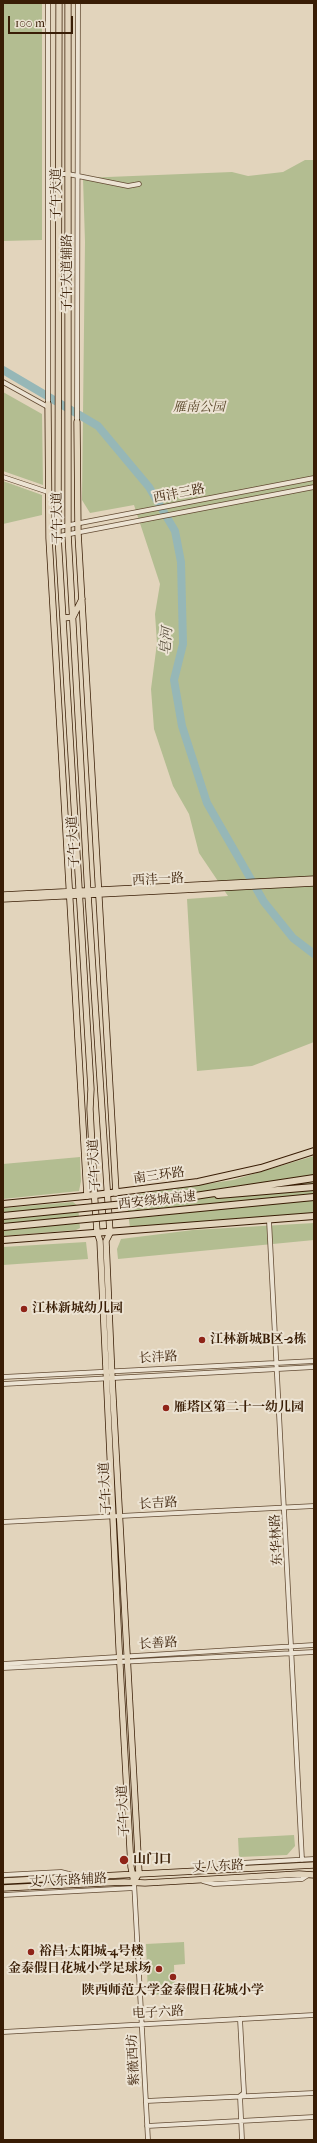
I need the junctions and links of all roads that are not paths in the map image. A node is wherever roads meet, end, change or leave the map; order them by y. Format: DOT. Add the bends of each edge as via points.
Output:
graph roads {
  1 [pos="48,3"];
  2 [pos="59,3"];
  3 [pos="68,3"];
  4 [pos="78,3"];
  5 [pos="48,174"];
  6 [pos="58,174"];
  7 [pos="68,174"];
  8 [pos="78,176"];
  9 [pos="139,184"];
  10 [pos="3,382"];
  11 [pos="48,406"];
  12 [pos="77,422"];
  13 [pos="3,477"];
  14 [pos="314,478"];
  15 [pos="314,487"];
  16 [pos="48,492"];
  17 [pos="78,523"];
  18 [pos="68,525"];
  19 [pos="58,527"];
  20 [pos="49,529"];
  21 [pos="78,533"];
  22 [pos="68,534"];
  23 [pos="58,536"];
  24 [pos="49,538"];
  25 [pos="82,599"];
  26 [pos="73,617"];
  27 [pos="63,618"];
  28 [pos="314,879"];
  29 [pos="314,883"];
  30 [pos="267,884"];
  31 [pos="88,892"];
  32 [pos="98,892"];
  33 [pos="78,893"];
  34 [pos="69,894"];
  35 [pos="3,895"];
  36 [pos="3,899"];
  37 [pos="314,1151"];
  38 [pos="314,1178"];
  39 [pos="314,1187"];
  40 [pos="116,1192"];
  41 [pos="108,1194"];
  42 [pos="95,1195"];
  43 [pos="87,1196"];
  44 [pos="314,1197"];
  45 [pos="175,1199"];
  46 [pos="3,1204"];
  47 [pos="3,1216"];
  48 [pos="314,1216"];
  49 [pos="269,1220"];
  50 [pos="3,1227"];
  51 [pos="97,1232"];
  52 [pos="110,1233"];
  53 [pos="3,1240"];
  54 [pos="314,1361"];
  55 [pos="277,1363"];
  56 [pos="314,1367"];
  57 [pos="278,1369"];
  58 [pos="105,1371"];
  59 [pos="111,1371"];
  60 [pos="3,1377"];
  61 [pos="108,1379"];
  62 [pos="3,1384"];
  63 [pos="314,1506"];
  64 [pos="285,1508"];
  65 [pos="116,1516"];
  66 [pos="3,1522"];
  67 [pos="314,1645"];
  68 [pos="292,1646"];
  69 [pos="314,1652"];
  70 [pos="292,1654"];
  71 [pos="123,1656"];
  72 [pos="120,1663"];
  73 [pos="127,1663"];
  74 [pos="3,1664"];
  75 [pos="3,1668"];
  76 [pos="314,1859"];
  77 [pos="302,1860"];
  78 [pos="298,1865"];
  79 [pos="314,1865"];
  80 [pos="218,1869"];
  81 [pos="139,1873"];
  82 [pos="131,1874"];
  83 [pos="298,1874"];
  84 [pos="3,1875"];
  85 [pos="311,1875"];
  86 [pos="77,1876"];
  87 [pos="199,1880"];
  88 [pos="3,1881"];
  89 [pos="134,1885"];
  90 [pos="3,1888"];
  91 [pos="3,1895"];
  92 [pos="314,2015"];
  93 [pos="240,2019"];
  94 [pos="142,2024"];
  95 [pos="3,2032"];
  96 [pos="314,2093"];
  97 [pos="240,2096"];
  98 [pos="146,2101"];
  99 [pos="314,2117"];
  100 [pos="241,2121"];
  101 [pos="147,2126"];
  102 [pos="148,2140"];
  103 [pos="242,2140"];
  1 -- 5 [label="street, 子午大道辅路"];
  2 -- 6 [label="main road, 子午大道"];
  3 -- 7 [label="main road, 子午大道"];
  4 -- 8 [label="street, 子午大道辅路"];
  5 -- 6 [label="street"];
  5 -- 11 [label="street, 子午大道辅路"];
  6 -- 7 [label="street"];
  6 -- 19 [label="main road, 子午大道"];
  7 -- 8 [label="street"];
  7 -- 18 [label="main road, 子午大道"];
  8 -- 9 [label="street" via="128,186"];
  8 -- 12 [label="street, 子午大道辅路"];
  10 -- 11 [label="street"];
  11 -- 16 [label="main road"];
  12 -- 17 [label="main road"];
  13 -- 16 [label="street"];
  14 -- 17 [label="street, 西沣三路"];
  15 -- 21 [label="street, 西沣三路"];
  16 -- 20 [label="main road"];
  17 -- 18 [label="street, 西沣三路"];
  17 -- 21 [label="main road"];
  18 -- 19 [label="street, 西沣三路"];
  18 -- 22 [label="main road, 子午大道"];
  19 -- 20 [label="street, 西沣三路"];
  19 -- 23 [label="main road, 子午大道"];
  20 -- 24 [label="main road"];
  21 -- 22 [label="street, 西沣三路"];
  21 -- 25 [label="main road"];
  22 -- 23 [label="street, 西沣三路"];
  22 -- 26 [label="main road, 子午大道"];
  23 -- 24 [label="street, 西沣三路"];
  23 -- 27 [label="main road, 子午大道"];
  24 -- 34 [label="main road"];
  25 -- 26 [label="main road"];
  25 -- 32 [label="main road"];
  26 -- 27 [label="main road"];
  26 -- 31 [label="main road, 子午大道"];
  27 -- 33 [label="main road, 子午大道"];
  28 -- 30 [label="main road, 西沣一路"];
  29 -- 30 [label="main road, 西沣一路"];
  30 -- 32 [label="main road, 西沣一路"];
  31 -- 32 [label="main road, 西沣一路"];
  31 -- 33 [label="main road, 西沣一路"];
  31 -- 41 [label="main road, 子午大道"];
  32 -- 40 [label="main road"];
  33 -- 34 [label="main road, 西沣一路"];
  33 -- 42 [label="main road, 子午大道" via="91,1088"];
  34 -- 35 [label="main road, 西沣一路"];
  34 -- 36 [label="main road, 西沣一路"];
  34 -- 43 [label="main road"];
  37 -- 40 [label="highway, 南三环路" via="238,1174 198,1182"];
  38 -- 45 [label="highway"];
  39 -- 45 [label="highway, 西安绕城高速"];
  40 -- 41 [label="highway, 南三环路"];
  41 -- 42 [label="highway, 南三环路"];
  41 -- 52 [label="main road, 子午大道"];
  42 -- 43 [label="highway, 南三环路"];
  42 -- 51 [label="main road, 子午大道"];
  43 -- 46 [label="highway, 南三环路"];
  44 -- 50 [label="highway, 西安绕城高速, bridge"];
  45 -- 47 [label="highway, 西安绕城高速, bridge"];
  48 -- 49 [label="highway"];
  49 -- 52 [label="highway"];
  49 -- 55 [label="street, 东华林路"];
  51 -- 52 [label="highway"];
  51 -- 53 [label="highway"];
  51 -- 58 [label="main road, 子午大道" via="100,1241"];
  52 -- 59 [label="main road, 子午大道" via="106,1241"];
  54 -- 55 [label="street, 长沣路"];
  55 -- 57 [label="street, 东华林路"];
  55 -- 59 [label="street, 长沣路"];
  56 -- 57 [label="street, 长沣路"];
  57 -- 61 [label="street, 长沣路"];
  57 -- 64 [label="street, 东华林路"];
  58 -- 59 [label="street, 长沣路"];
  58 -- 60 [label="street, 长沣路"];
  58 -- 61 [label="main road, 子午大道"];
  59 -- 61 [label="main road, 子午大道"];
  61 -- 62 [label="street, 长沣路"];
  61 -- 65 [label="main road, 子午大道"];
  63 -- 64 [label="street, 长吉路"];
  64 -- 65 [label="street, 长吉路"];
  64 -- 68 [label="street, 东华林路"];
  65 -- 66 [label="street, 长吉路"];
  65 -- 71 [label="main road, 子午大道"];
  67 -- 68 [label="street, 长善路"];
  68 -- 70 [label="street, 东华林路"];
  68 -- 71 [label="street, 长善路"];
  69 -- 70 [label="street, 长善路"];
  70 -- 73 [label="street, 长善路"];
  70 -- 77 [label="street, 东华林路"];
  71 -- 72 [label="main road, 子午大道"];
  71 -- 73 [label="main road, 子午大道"];
  71 -- 74 [label="street, 长善路"];
  72 -- 73 [label="street, 长善路"];
  72 -- 75 [label="street, 长善路"];
  72 -- 82 [label="main road, 子午大道"];
  73 -- 81 [label="main road, 子午大道"];
  76 -- 77 [label="street"];
  77 -- 80 [label="street" via="241,1863"];
  78 -- 79 [label="main road, 丈八东路"];
  78 -- 80 [label="main road, 丈八东路"];
  78 -- 83 [label="street"];
  80 -- 81 [label="main road, 丈八东路"];
  81 -- 82 [label="main road, 丈八东路"];
  81 -- 89 [label="main road"];
  82 -- 86 [label="main road, 丈八东路"];
  82 -- 89 [label="main road, 子午大道"];
  83 -- 85 [label="main road, 丈八东路"];
  83 -- 87 [label="main road, 丈八东路"];
  84 -- 86 [label="street, 丈八东路辅路" via="61,1872"];
  85 -- 87 [label="street" via="302,1879 214,1884"];
  86 -- 88 [label="main road, 丈八东路"];
  87 -- 89 [label="main road, 丈八东路"];
  89 -- 90 [label="main road, 丈八东路"];
  89 -- 91 [label="street, 丈八东路辅路"];
  89 -- 94 [label="street, 紫薇西坊"];
  92 -- 93 [label="street, 电子六路"];
  93 -- 94 [label="street, 电子六路"];
  93 -- 97 [label="street" via="244,2093"];
  94 -- 95 [label="street, 电子六路"];
  94 -- 98 [label="street, 紫薇西坊"];
  96 -- 97 [label="street"];
  97 -- 98 [label="street"];
  97 -- 100 [label="street"];
  98 -- 101 [label="street, 紫薇西坊"];
  99 -- 100 [label="street"];
  100 -- 101 [label="street"];
  100 -- 103 [label="street"];
  101 -- 102 [label="street, 紫薇西坊"];
}
